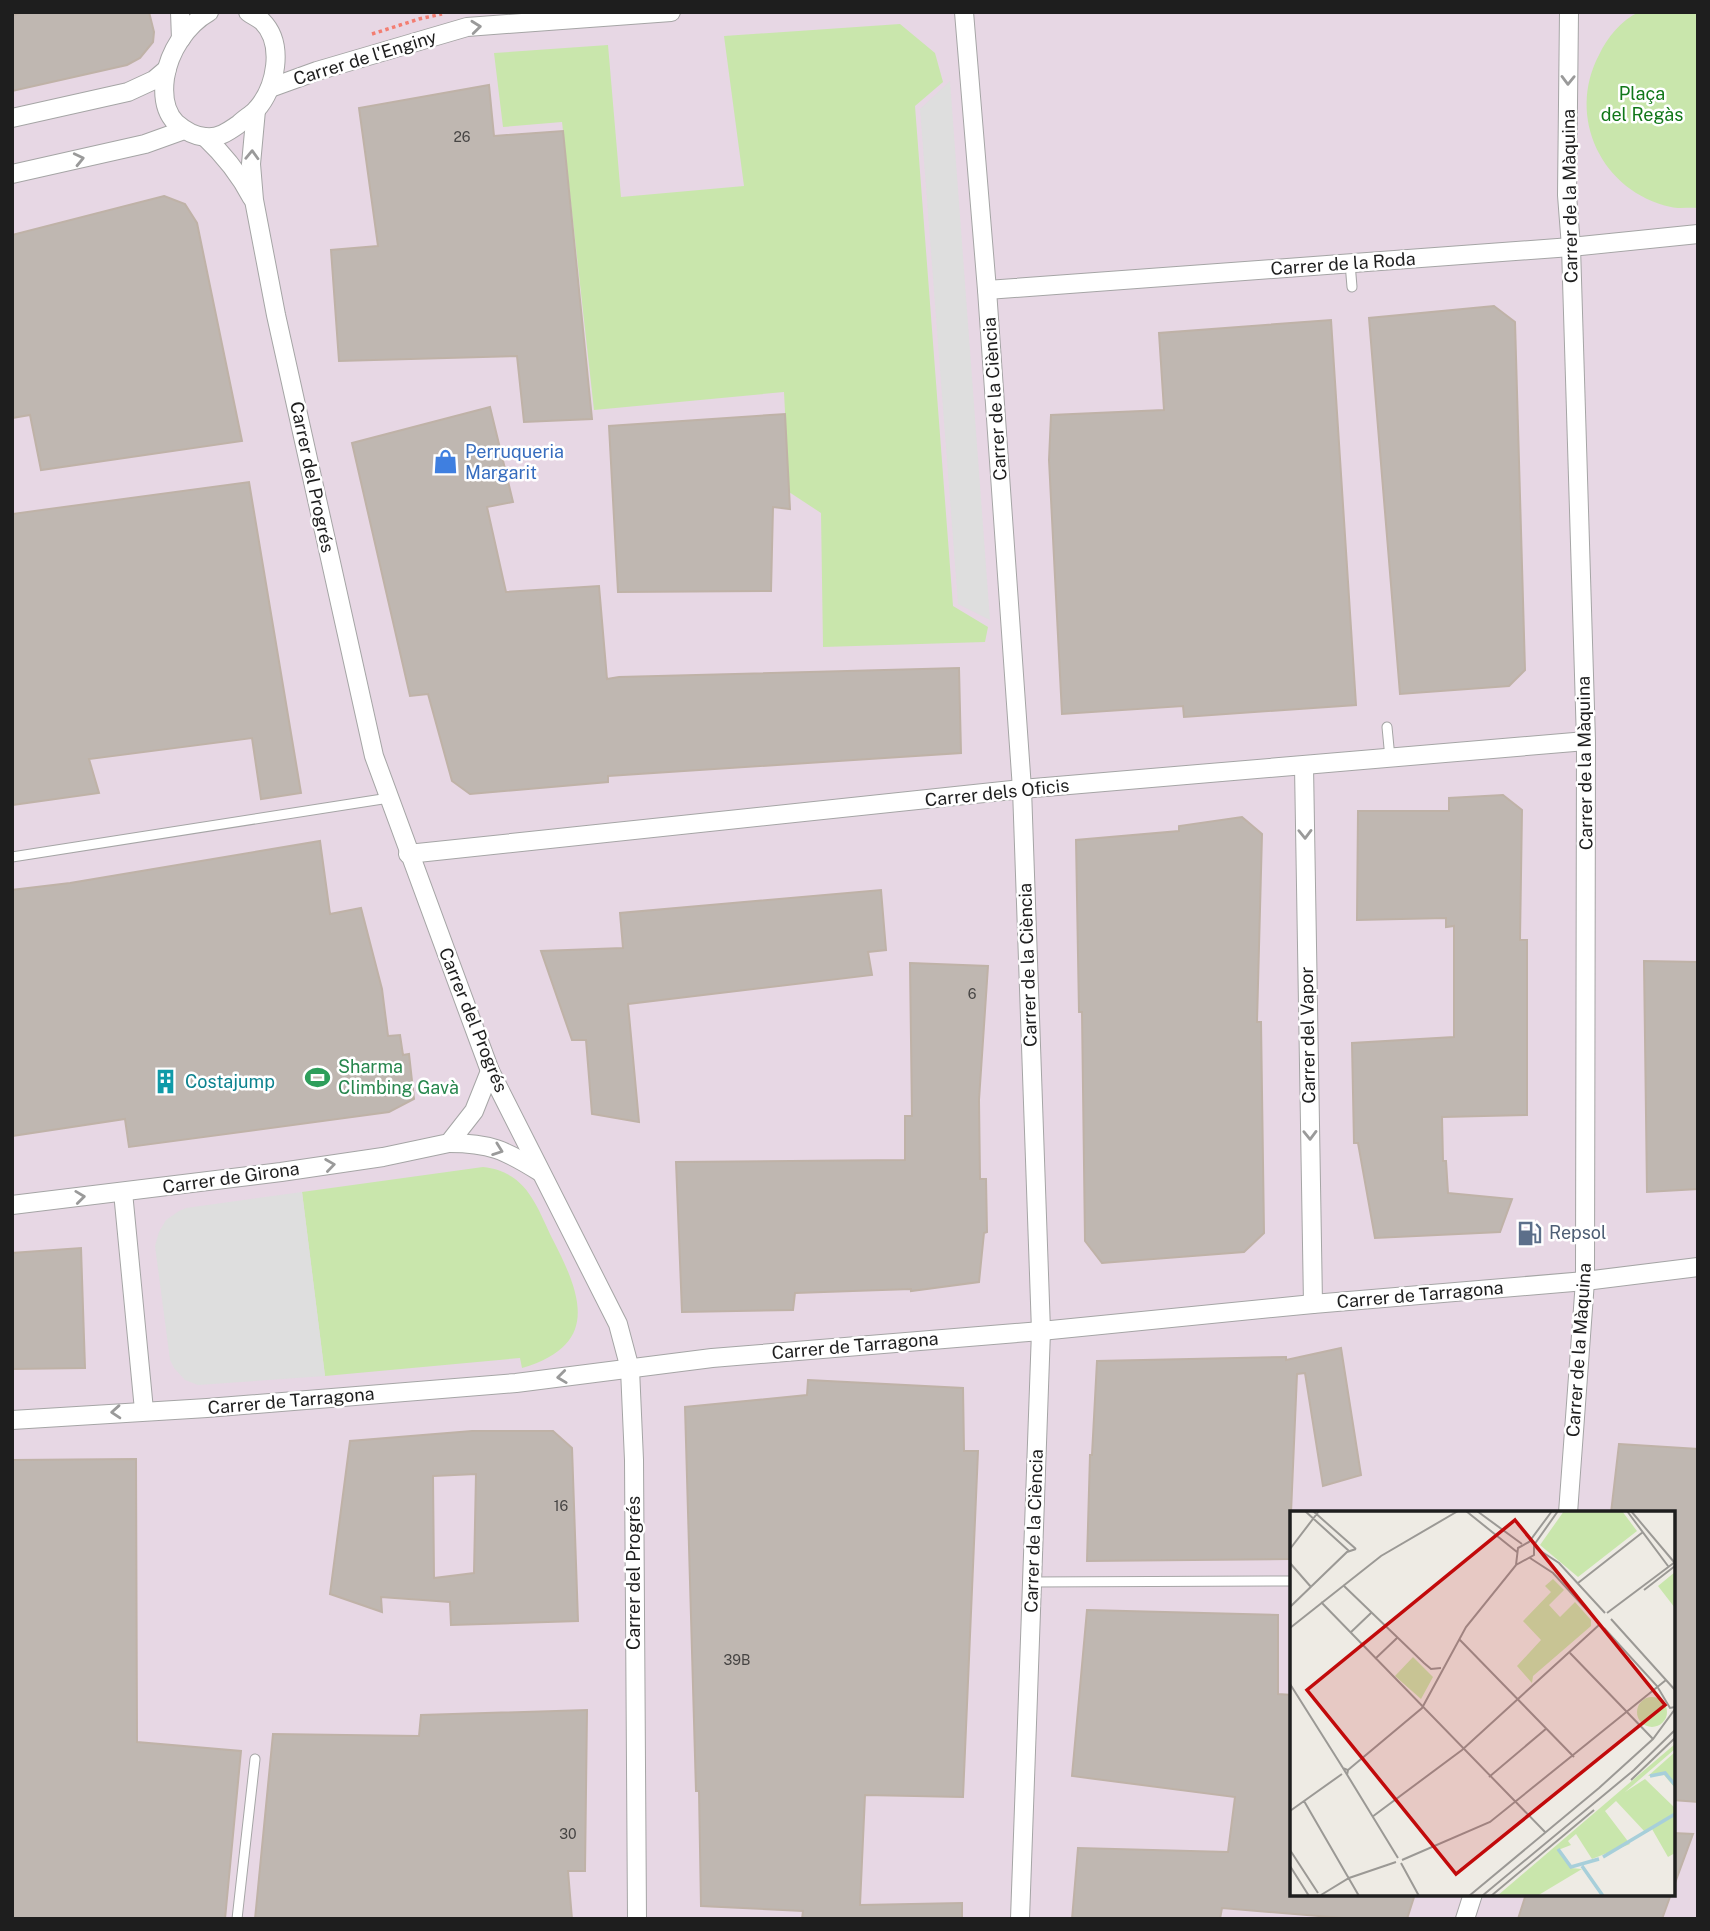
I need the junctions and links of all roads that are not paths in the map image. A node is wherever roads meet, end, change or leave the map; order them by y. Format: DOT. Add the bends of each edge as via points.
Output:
graph roads {
  1 [pos="180,12"];
  2 [pos="209,12"];
  3 [pos="248,12"];
  4 [pos="671,12"];
  5 [pos="964,12"];
  6 [pos="1569,12"];
  7 [pos="181,39"];
  8 [pos="167,69"];
  9 [pos="270,88"];
  10 [pos="257,110"];
  11 [pos="12,118"];
  12 [pos="184,130"];
  13 [pos="205,137"];
  14 [pos="12,174"];
  15 [pos="254,200"];
  16 [pos="1698,234"];
  17 [pos="1571,247"];
  18 [pos="1350,263"];
  19 [pos="1352,287"];
  20 [pos="987,290"];
  21 [pos="1387,727"];
  22 [pos="1586,741"];
  23 [pos="1390,758"];
  24 [pos="1304,766"];
  25 [pos="1022,789"];
  26 [pos="389,799"];
  27 [pos="408,854"];
  28 [pos="12,857"];
  29 [pos="490,1071"];
  30 [pos="449,1143"];
  31 [pos="542,1174"];
  32 [pos="123,1192"];
  33 [pos="12,1205"];
  34 [pos="1698,1267"];
  35 [pos="1585,1281"];
  36 [pos="1313,1304"];
  37 [pos="1041,1331"];
  38 [pos="630,1368"];
  39 [pos="144,1410"];
  40 [pos="12,1420"];
  41 [pos="1568,1511"];
  42 [pos="1290,1581"];
  43 [pos="1032,1582"];
  44 [pos="254,1759"];
  45 [pos="1472,1896"];
  46 [pos="237,1919"];
  47 [pos="637,1919"];
  48 [pos="1020,1919"];
  49 [pos="1465,1919"];
  1 -- 7 [label="street"];
  2 -- 7 [label="street"];
  3 -- 9 [label="street" via="262,21 276,50"];
  9 -- 4 [label="street, Carrer de l'Enginy, one-way" via="467,27"];
  5 -- 20 [label="street, Carrer de la Ciència"];
  6 -- 17 [label="street, Carrer de la Màquina, one-way" via="1567,195"];
  7 -- 8 [label="street"];
  8 -- 11 [label="street" via="128,92"];
  8 -- 12 [label="street" via="163,90 167,108"];
  9 -- 10 [label="street"];
  10 -- 13 [label="street" via="229,131"];
  15 -- 10 [label="street, Carrer del Progrés, one-way" via="251,164"];
  12 -- 13 [label="street"];
  14 -- 12 [label="street, one-way" via="145,144"];
  13 -- 15 [label="street, Carrer del Progrés"];
  15 -- 26 [label="street, Carrer del Progrés" via="374,757"];
  16 -- 17 [label="street, Carrer de la Roda"];
  17 -- 18 [label="street, Carrer de la Roda"];
  17 -- 22 [label="street, Carrer de la Màquina"];
  18 -- 19 [label="lane"];
  18 -- 20 [label="street, Carrer de la Roda"];
  20 -- 25 [label="street, Carrer de la Ciència"];
  21 -- 23 [label="lane"];
  22 -- 23 [label="street, Carrer dels Oficis"];
  22 -- 35 [label="street, Carrer de la Màquina"];
  23 -- 24 [label="street, Carrer dels Oficis"];
  24 -- 25 [label="street, Carrer dels Oficis"];
  24 -- 36 [label="street, Carrer del Vapor, one-way"];
  25 -- 27 [label="street, Carrer dels Oficis"];
  25 -- 37 [label="street, Carrer de la Ciència"];
  26 -- 27 [label="street, Carrer del Progrés"];
  26 -- 28 [label="lane"];
  27 -- 29 [label="street, Carrer del Progrés"];
  29 -- 30 [label="street" via="474,1111"];
  29 -- 31 [label="street, Carrer del Progrés"];
  30 -- 31 [label="street, Carrer de Girona, one-way" via="502,1150"];
  32 -- 30 [label="street, Carrer de Girona, one-way" via="358,1161"];
  31 -- 38 [label="street, Carrer del Progrés" via="618,1324"];
  33 -- 32 [label="street, Carrer de Girona, one-way"];
  32 -- 39 [label="street"];
  34 -- 35 [label="street, Carrer de Tarragona"];
  35 -- 36 [label="street, Carrer de Tarragona"];
  35 -- 41 [label="street, Carrer de la Màquina"];
  36 -- 37 [label="street, Carrer de Tarragona"];
  37 -- 38 [label="street, Carrer de Tarragona"];
  37 -- 43 [label="street, Carrer de la Ciència"];
  38 -- 39 [label="street, Carrer de Tarragona, one-way" via="516,1383"];
  38 -- 47 [label="street, Carrer del Progrés"];
  39 -- 40 [label="street, Carrer de Tarragona, one-way"];
  42 -- 43 [label="lane"];
  43 -- 48 [label="street, Carrer de la Ciència"];
  44 -- 46 [label="lane"];
  45 -- 49 [label="street"];
}
